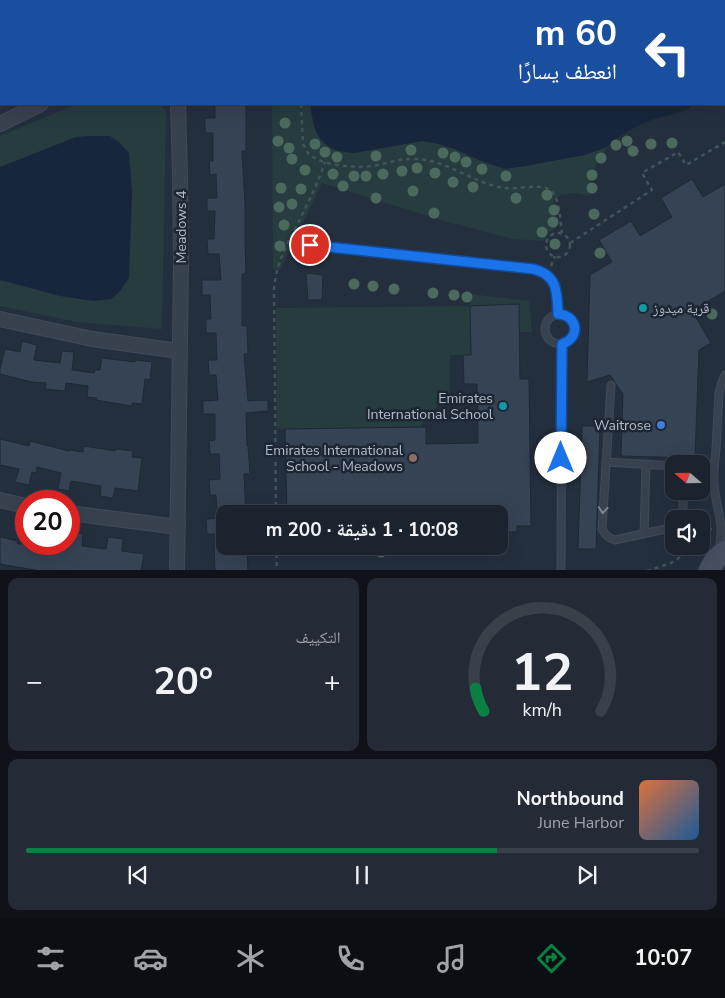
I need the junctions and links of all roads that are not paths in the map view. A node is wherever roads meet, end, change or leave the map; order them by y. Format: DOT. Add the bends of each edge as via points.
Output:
graph roads {
  1 [pos="40,105"];
  2 [pos="178,105"];
  3 [pos="0,124"];
  4 [pos="310,245"];
  5 [pos="558,314"];
  6 [pos="0,320"];
  7 [pos="562,344"];
  8 [pos="179,351"];
  9 [pos="725,375"];
  10 [pos="611,385"];
  11 [pos="606,462"];
  12 [pos="646,464"];
  13 [pos="665,465"];
  14 [pos="710,468"];
  15 [pos="714,468"];
  16 [pos="0,500"];
  17 [pos="15,503"];
  18 [pos="718,507"];
  19 [pos="80,514"];
  20 [pos="725,516"];
  21 [pos="178,527"];
  22 [pos="665,529"];
  23 [pos="644,534"];
  24 [pos="713,563"];
  25 [pos="177,570"];
  26 [pos="561,570"];
  1 -- 3 [label="street"];
  2 -- 8 [label="street, Meadows 4"];
  4 -- 5 [label="lane" via="540,271 547,274 556,286"];
  5 -- 7 [label="lane" via="569,317 575,327 572,339"];
  5 -- 7 [label="lane" via="548,320 545,331 550,341"];
  6 -- 8 [label="street" via="92,339"];
  7 -- 26 [label="lane"];
  8 -- 21 [label="street, Meadows 4"];
  9 -- 15 [label="lane" via="719,394"];
  10 -- 11 [label="lane"];
  11 -- 12 [label="lane"];
  11 -- 23 [label="lane, one-way" via="602,529 615,540"];
  12 -- 13 [label="lane"];
  12 -- 23 [label="lane"];
  14 -- 15 [label="lane"];
  15 -- 18 [label="lane"];
  16 -- 17 [label="street"];
  18 -- 20 [label="lane"];
  18 -- 24 [label="lane" via="722,534"];
  19 -- 21 [label="street"];
  21 -- 25 [label="street, Meadows 4"];
  22 -- 23 [label="lane"];
}
